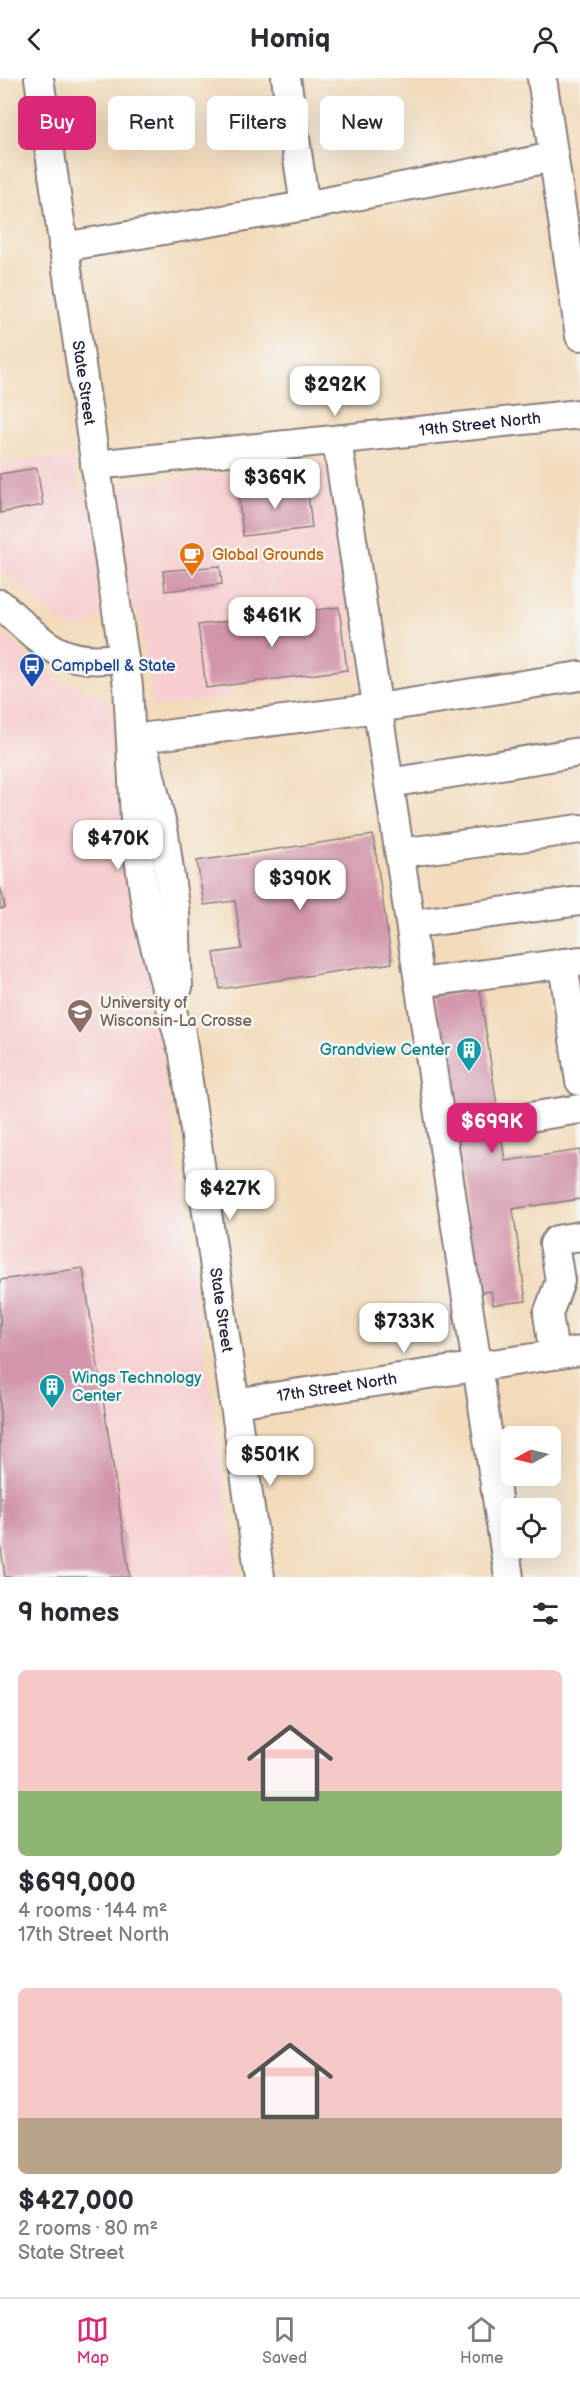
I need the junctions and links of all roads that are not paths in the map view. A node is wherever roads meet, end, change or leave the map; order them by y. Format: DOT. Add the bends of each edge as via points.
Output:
graph roads {
  1 [pos="39,78"];
  2 [pos="286,78"];
  3 [pos="542,78"];
  4 [pos="554,157"];
  5 [pos="305,206"];
  6 [pos="63,247"];
  7 [pos="580,336"];
  8 [pos="580,414"];
  9 [pos="337,440"];
  10 [pos="95,465"];
  11 [pos="0,604"];
  12 [pos="123,657"];
  13 [pos="580,676"];
  14 [pos="128,686"];
  15 [pos="378,708"];
  16 [pos="140,738"];
  17 [pos="580,753"];
  18 [pos="389,783"];
  19 [pos="580,829"];
  20 [pos="400,853"];
  21 [pos="580,901"];
  22 [pos="411,924"];
  23 [pos="572,962"];
  24 [pos="420,983"];
  25 [pos="181,1044"];
  26 [pos="580,1081"];
  27 [pos="580,1109"];
  28 [pos="530,1117"];
  29 [pos="580,1236"];
  30 [pos="570,1280"];
  31 [pos="567,1353"];
  32 [pos="478,1365"];
  33 [pos="234,1403"];
  34 [pos="260,1577"];
  35 [pos="509,1577"];
  1 -- 6 [label="street, State Street"];
  2 -- 5 [label="street"];
  3 -- 4 [label="street"];
  4 -- 5 [label="street"];
  4 -- 7 [label="street"];
  5 -- 6 [label="street"];
  6 -- 10 [label="street, State Street"];
  8 -- 9 [label="street, 19th Street North"];
  9 -- 10 [label="street, 19th Street North"];
  9 -- 15 [label="street"];
  10 -- 12 [label="street, State Street"];
  11 -- 12 [label="street" via="60,654 87,660"];
  12 -- 14 [label="street, State Street"];
  13 -- 15 [label="street"];
  14 -- 16 [label="street, State Street"];
  14 -- 25 [label="street, State Street" via="136,838 148,919"];
  15 -- 16 [label="street"];
  15 -- 18 [label="street"];
  16 -- 25 [label="street, State Street" via="164,834 175,913"];
  17 -- 18 [label="street"];
  18 -- 20 [label="street"];
  19 -- 20 [label="street"];
  20 -- 22 [label="street"];
  21 -- 22 [label="street"];
  22 -- 24 [label="street"];
  23 -- 24 [label="street"];
  23 -- 26 [label="street"];
  24 -- 32 [label="street"];
  25 -- 33 [label="street, State Street"];
  27 -- 28 [label="street"];
  29 -- 30 [label="street" via="554,1244"];
  30 -- 31 [label="street" via="548,1314"];
  31 -- 32 [label="street, 17th Street North"];
  32 -- 33 [label="street, 17th Street North"];
  32 -- 35 [label="street"];
  33 -- 34 [label="street, State Street"];
}
